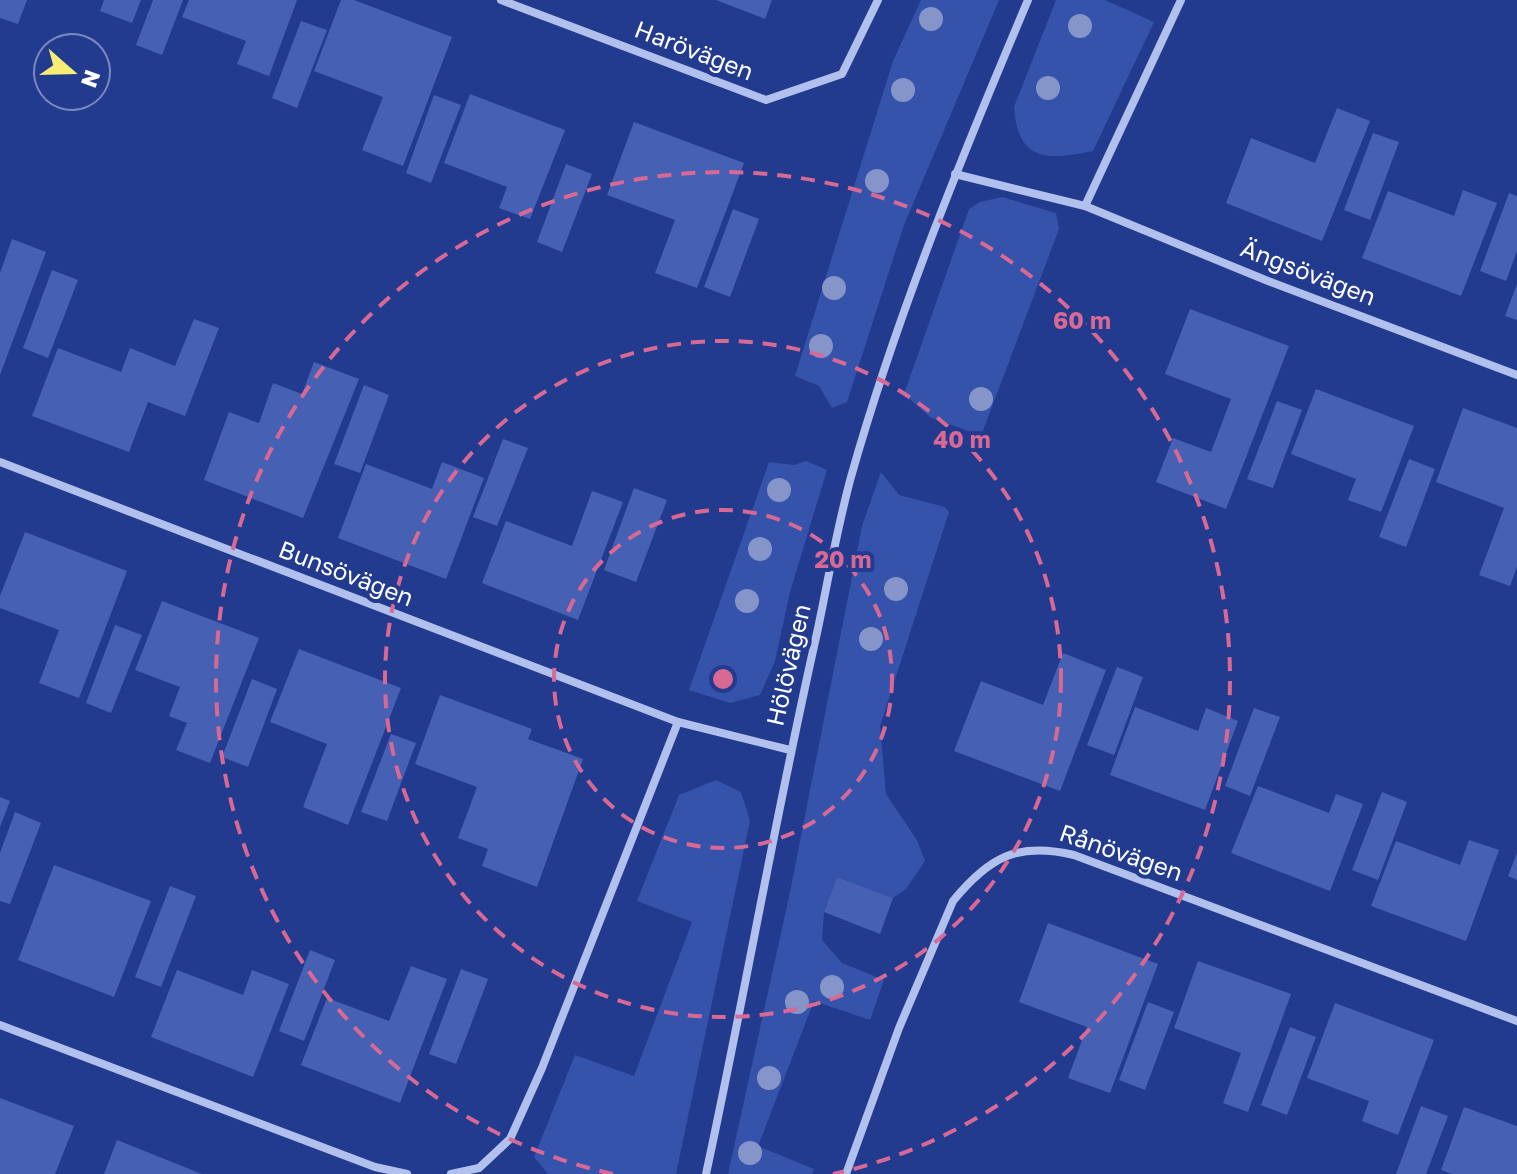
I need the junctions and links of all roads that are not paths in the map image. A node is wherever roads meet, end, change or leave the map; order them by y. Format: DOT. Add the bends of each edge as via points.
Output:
graph roads {
  1 [pos="501,0"];
  2 [pos="878,0"];
  3 [pos="1028,0"];
  4 [pos="1181,0"];
  5 [pos="955,174"];
  6 [pos="1085,206"];
  7 [pos="1517,375"];
  8 [pos="0,462"];
  9 [pos="678,722"];
  10 [pos="790,750"];
  11 [pos="1517,1021"];
  12 [pos="0,1025"];
  13 [pos="407,1174"];
  14 [pos="451,1174"];
  15 [pos="706,1174"];
  16 [pos="846,1174"];
  1 -- 2 [label="street, Harövägen" via="766,100 842,74"];
  3 -- 5 [label="street, Hölövägen"];
  4 -- 6 [label="street"];
  5 -- 6 [label="street, Ängsövägen"];
  5 -- 10 [label="street, Hölövägen" via="851,479"];
  6 -- 7 [label="street, Ängsövägen"];
  8 -- 9 [label="street, Bunsövägen"];
  9 -- 10 [label="street, Bunsövägen"];
  9 -- 14 [label="street" via="510,1139 479,1168"];
  10 -- 15 [label="street, Hölövägen"];
  11 -- 16 [label="street, Rånövägen" via="1074,855 1040,847 1010,853 953,901"];
  12 -- 13 [label="street" via="375,1167"];
}
